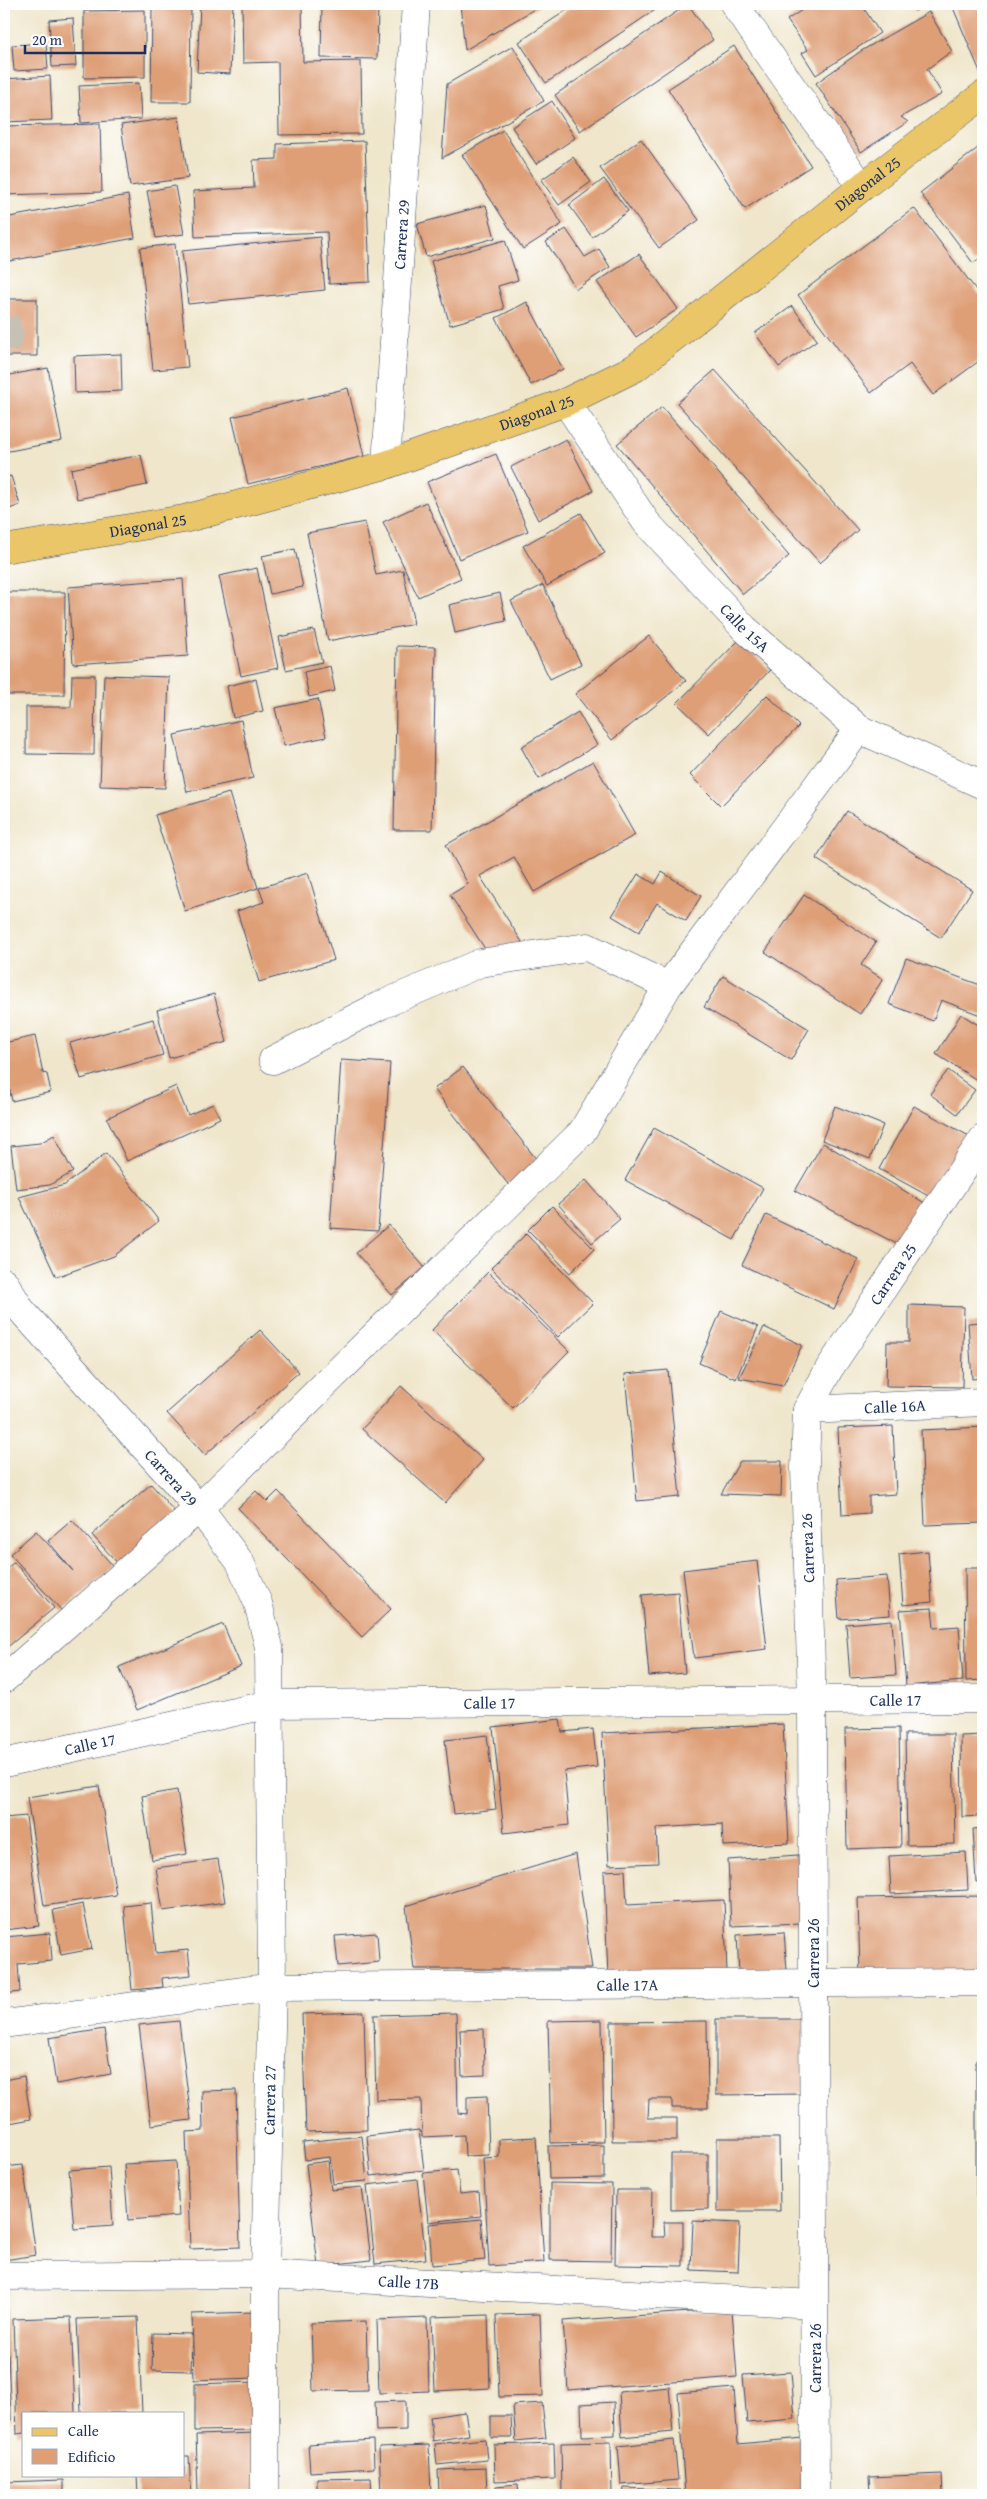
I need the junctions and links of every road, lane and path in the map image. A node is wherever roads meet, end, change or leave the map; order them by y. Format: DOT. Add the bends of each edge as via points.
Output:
graph roads {
  1 [pos="416,4"];
  2 [pos="734,4"];
  3 [pos="983,94"];
  4 [pos="862,187"];
  5 [pos="566,402"];
  6 [pos="386,465"];
  7 [pos="4,550"];
  8 [pos="859,729"];
  9 [pos="983,785"];
  10 [pos="668,986"];
  11 [pos="273,1060"];
  12 [pos="983,1139"];
  13 [pos="4,1282"];
  14 [pos="983,1402"];
  15 [pos="807,1410"];
  16 [pos="199,1508"];
  17 [pos="4,1680"];
  18 [pos="983,1698"];
  19 [pos="812,1700"];
  20 [pos="271,1704"];
  21 [pos="4,1763"];
  22 [pos="983,1982"];
  23 [pos="813,1983"];
  24 [pos="272,1987"];
  25 [pos="4,2024"];
  26 [pos="265,2274"];
  27 [pos="4,2276"];
  28 [pos="814,2304"];
  29 [pos="265,2495"];
  30 [pos="815,2495"];
  1 -- 6 [label="street, Carrera 29"];
  2 -- 4 [label="street"];
  3 -- 4 [label="main road, Diagonal 25"];
  4 -- 5 [label="main road, Diagonal 25" via="635,368"];
  5 -- 6 [label="main road, Diagonal 25"];
  5 -- 8 [label="street, Calle 15A" via="646,522 745,630"];
  6 -- 7 [label="main road, Diagonal 25" via="184,519"];
  8 -- 9 [label="street, Calle 15A"];
  8 -- 10 [label="street"];
  10 -- 11 [label="street" via="587,947 480,963 381,1005"];
  10 -- 16 [label="street" via="582,1132"];
  12 -- 15 [label="street, Carrera 25" via="829,1369"];
  13 -- 16 [label="street, Carrera 29" via="21,1310"];
  14 -- 15 [label="street, Calle 16A"];
  15 -- 19 [label="street, Carrera 26" via="805,1468"];
  16 -- 17 [label="street"];
  16 -- 20 [label="street, Carrera 29" via="240,1562 258,1603 269,1647"];
  18 -- 19 [label="street, Calle 17"];
  19 -- 20 [label="street, Calle 17"];
  19 -- 23 [label="street, Carrera 26"];
  20 -- 21 [label="street, Calle 17"];
  20 -- 24 [label="street, Carrera 27"];
  22 -- 23 [label="street, Calle 17A"];
  23 -- 24 [label="street, Calle 17A"];
  23 -- 28 [label="street, Carrera 26"];
  24 -- 25 [label="street, Calle 17A"];
  24 -- 26 [label="street, Carrera 27"];
  26 -- 27 [label="street, Calle 17B"];
  26 -- 28 [label="street, Calle 17B"];
  26 -- 29 [label="street, Carrera 27"];
  28 -- 30 [label="street, Carrera 26"];
}
